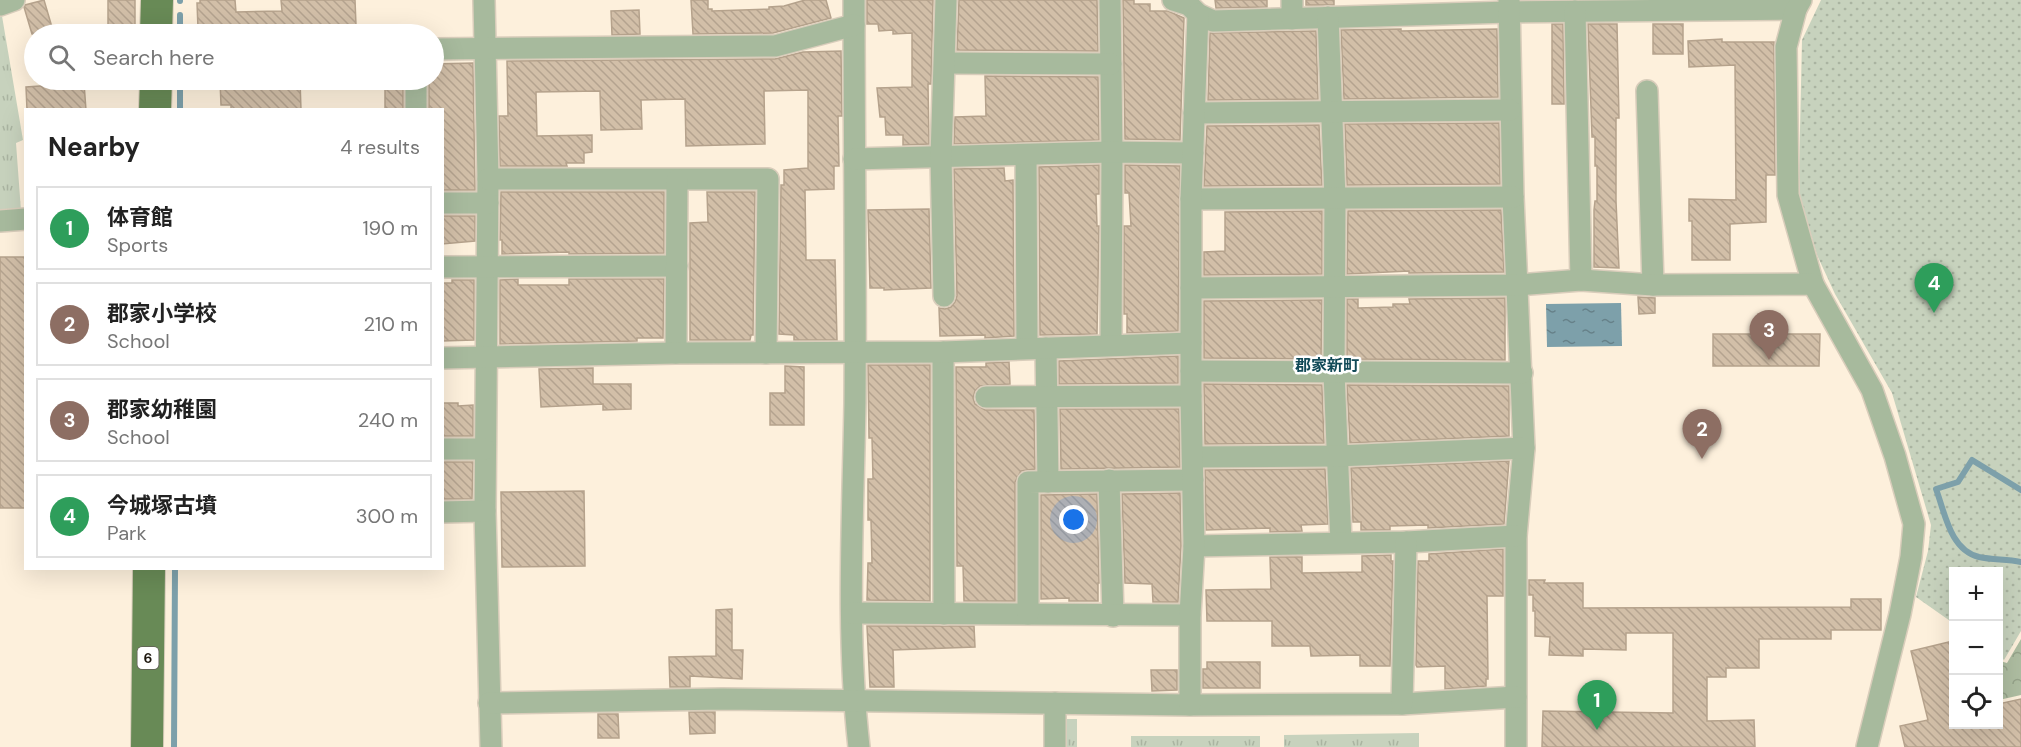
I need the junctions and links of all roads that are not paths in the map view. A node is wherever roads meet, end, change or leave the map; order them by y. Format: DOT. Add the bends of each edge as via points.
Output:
graph roads {
  1 [pos="14,0"];
  2 [pos="157,0"];
  3 [pos="484,0"];
  4 [pos="854,0"];
  5 [pos="946,0"];
  6 [pos="1110,0"];
  7 [pos="1799,4"];
  8 [pos="0,5"];
  9 [pos="1188,5"];
  10 [pos="1738,5"];
  11 [pos="1509,6"];
  12 [pos="1292,9"];
  13 [pos="1575,11"];
  14 [pos="1328,17"];
  15 [pos="156,24"];
  16 [pos="854,25"];
  17 [pos="485,48"];
  18 [pos="444,49"];
  19 [pos="945,63"];
  20 [pos="1111,64"];
  21 [pos="156,90"];
  22 [pos="416,90"];
  23 [pos="1647,91"];
  24 [pos="155,108"];
  25 [pos="416,108"];
  26 [pos="1510,110"];
  27 [pos="1332,112"];
  28 [pos="1194,113"];
  29 [pos="1112,152"];
  30 [pos="1193,153"];
  31 [pos="1026,156"];
  32 [pos="941,157"];
  33 [pos="854,159"];
  34 [pos="488,179"];
  35 [pos="677,180"];
  36 [pos="1513,197"];
  37 [pos="1335,198"];
  38 [pos="1191,199"];
  39 [pos="444,202"];
  40 [pos="488,202"];
  41 [pos="24,219"];
  42 [pos="0,221"];
  43 [pos="677,266"];
  44 [pos="444,267"];
  45 [pos="488,267"];
  46 [pos="1581,280"];
  47 [pos="1813,284"];
  48 [pos="1517,285"];
  49 [pos="1653,285"];
  50 [pos="1333,286"];
  51 [pos="1191,288"];
  52 [pos="944,296"];
  53 [pos="1191,344"];
  54 [pos="1111,345"];
  55 [pos="1036,348"];
  56 [pos="855,352"];
  57 [pos="943,352"];
  58 [pos="676,353"];
  59 [pos="766,353"];
  60 [pos="487,357"];
  61 [pos="444,358"];
  62 [pos="1191,371"];
  63 [pos="1334,373"];
  64 [pos="1522,373"];
  65 [pos="1191,396"];
  66 [pos="986,397"];
  67 [pos="1046,398"];
  68 [pos="1524,448"];
  69 [pos="444,449"];
  70 [pos="484,449"];
  71 [pos="1337,456"];
  72 [pos="1192,457"];
  73 [pos="1109,480"];
  74 [pos="1193,480"];
  75 [pos="1048,482"];
  76 [pos="485,511"];
  77 [pos="444,512"];
  78 [pos="1516,537"];
  79 [pos="1341,542"];
  80 [pos="1406,542"];
  81 [pos="1194,546"];
  82 [pos="149,570"];
  83 [pos="852,613"];
  84 [pos="944,614"];
  85 [pos="1028,614"];
  86 [pos="1190,615"];
  87 [pos="1113,616"];
  88 [pos="1516,697"];
  89 [pos="853,701"];
  90 [pos="489,703"];
  91 [pos="1055,703"];
  92 [pos="1402,704"];
  93 [pos="1190,705"];
  94 [pos="147,747"];
  95 [pos="491,747"];
  96 [pos="859,747"];
  97 [pos="1055,747"];
  98 [pos="1516,747"];
  99 [pos="1867,747"];
  1 -- 8 [label="street"];
  2 -- 15 [label="main road"];
  3 -- 17 [label="street"];
  4 -- 16 [label="street"];
  5 -- 19 [label="street"];
  6 -- 20 [label="street"];
  7 -- 10 [label="street"];
  7 -- 47 [label="street" via="1786,47 1788,195"];
  9 -- 12 [label="street" via="1213,21"];
  9 -- 28 [label="street"];
  10 -- 13 [label="street"];
  11 -- 13 [label="street"];
  11 -- 14 [label="street"];
  11 -- 26 [label="street"];
  12 -- 14 [label="street"];
  13 -- 46 [label="street"];
  14 -- 27 [label="street"];
  16 -- 17 [label="street" via="774,46"];
  16 -- 33 [label="street"];
  17 -- 18 [label="street"];
  17 -- 34 [label="street"];
  19 -- 20 [label="street"];
  19 -- 32 [label="street"];
  20 -- 29 [label="street"];
  21 -- 24 [label="main road"];
  22 -- 25 [label="street"];
  23 -- 49 [label="street"];
  26 -- 27 [label="street"];
  26 -- 36 [label="street"];
  27 -- 28 [label="street"];
  27 -- 37 [label="street"];
  28 -- 30 [label="street"];
  29 -- 30 [label="street"];
  29 -- 31 [label="street"];
  29 -- 54 [label="street"];
  30 -- 38 [label="street"];
  31 -- 32 [label="street"];
  31 -- 55 [label="street"];
  32 -- 33 [label="street"];
  32 -- 52 [label="street"];
  33 -- 56 [label="street"];
  34 -- 35 [label="street"];
  34 -- 40 [label="street"];
  35 -- 43 [label="street"];
  35 -- 59 [label="street" via="768,179"];
  36 -- 37 [label="street"];
  36 -- 48 [label="street"];
  37 -- 38 [label="street"];
  37 -- 50 [label="street"];
  38 -- 51 [label="street"];
  39 -- 40 [label="street"];
  40 -- 45 [label="street"];
  41 -- 42 [label="street"];
  43 -- 45 [label="street"];
  43 -- 58 [label="street"];
  44 -- 45 [label="street"];
  45 -- 60 [label="street"];
  46 -- 48 [label="street"];
  46 -- 49 [label="street"];
  47 -- 49 [label="street"];
  47 -- 99 [label="street" via="1872,390 1914,524 1906,590"];
  48 -- 50 [label="street"];
  48 -- 64 [label="street"];
  50 -- 51 [label="street"];
  50 -- 63 [label="street"];
  51 -- 53 [label="street"];
  53 -- 54 [label="street"];
  53 -- 62 [label="street"];
  54 -- 55 [label="street"];
  55 -- 57 [label="street"];
  55 -- 67 [label="street"];
  56 -- 57 [label="street"];
  56 -- 59 [label="street"];
  56 -- 83 [label="street"];
  57 -- 84 [label="street"];
  58 -- 59 [label="street"];
  58 -- 60 [label="street"];
  60 -- 61 [label="street"];
  60 -- 70 [label="street"];
  62 -- 63 [label="street"];
  62 -- 65 [label="street"];
  63 -- 64 [label="street"];
  63 -- 71 [label="street"];
  64 -- 68 [label="street"];
  65 -- 67 [label="street"];
  65 -- 72 [label="street"];
  66 -- 67 [label="street"];
  67 -- 75 [label="street"];
  68 -- 71 [label="street"];
  68 -- 78 [label="street"];
  69 -- 70 [label="street"];
  70 -- 76 [label="street"];
  71 -- 72 [label="street"];
  71 -- 79 [label="street"];
  72 -- 74 [label="street"];
  73 -- 74 [label="street"];
  73 -- 75 [label="street"];
  73 -- 87 [label="street"];
  74 -- 81 [label="street"];
  75 -- 85 [label="street" via="1028,482"];
  76 -- 77 [label="street"];
  76 -- 90 [label="street"];
  78 -- 80 [label="street"];
  78 -- 88 [label="street"];
  79 -- 80 [label="street"];
  79 -- 81 [label="street"];
  80 -- 92 [label="street"];
  81 -- 86 [label="street"];
  82 -- 94 [label="main road, 6"];
  83 -- 84 [label="street"];
  83 -- 89 [label="street"];
  84 -- 85 [label="street"];
  85 -- 87 [label="street"];
  86 -- 87 [label="street"];
  86 -- 93 [label="street"];
  88 -- 92 [label="street"];
  88 -- 98 [label="street"];
  89 -- 90 [label="street"];
  89 -- 91 [label="street"];
  89 -- 96 [label="street"];
  90 -- 95 [label="street"];
  91 -- 93 [label="street"];
  91 -- 97 [label="street"];
  92 -- 93 [label="street"];
}
